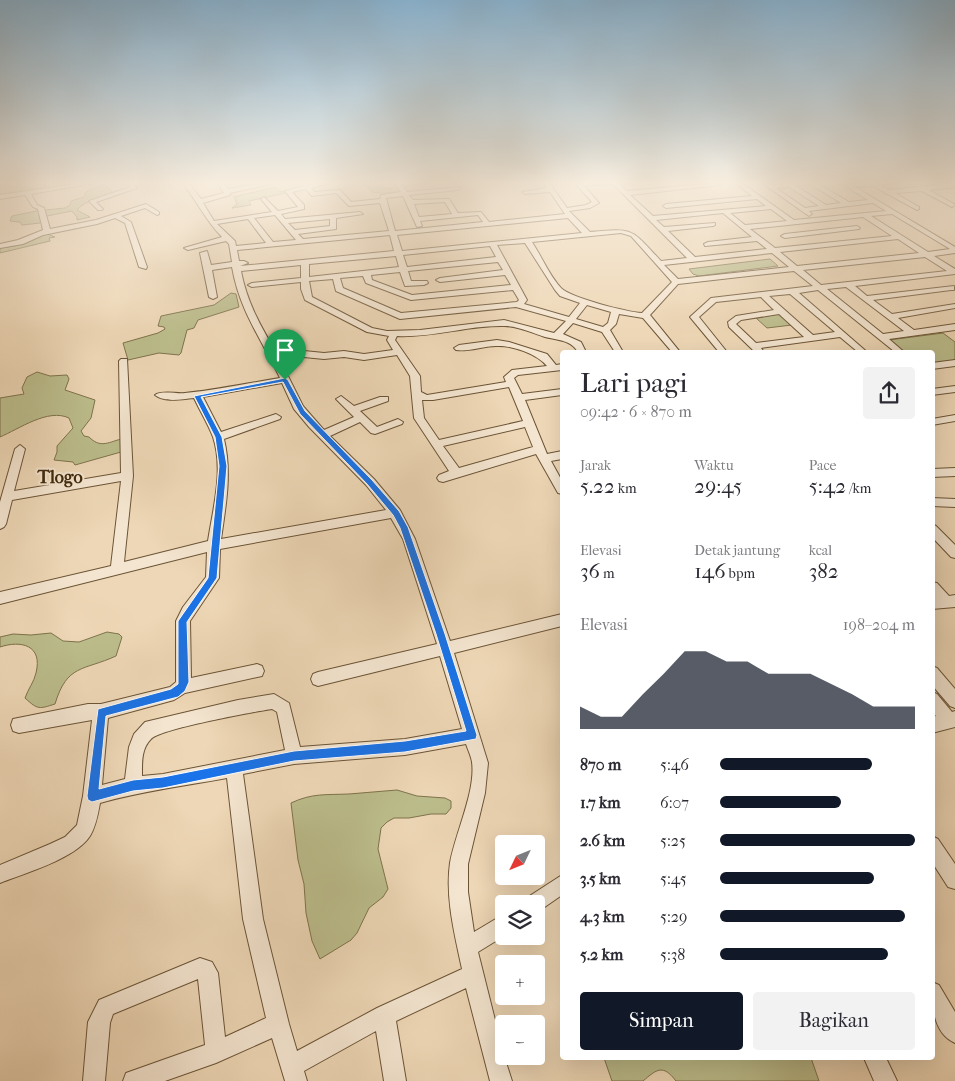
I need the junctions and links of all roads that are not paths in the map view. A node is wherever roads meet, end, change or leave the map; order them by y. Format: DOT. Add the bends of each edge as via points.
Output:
graph roads {
  1 [pos="46,231"];
  2 [pos="131,231"];
  3 [pos="220,231"];
  4 [pos="261,231"];
  5 [pos="299,231"];
  6 [pos="335,231"];
  7 [pos="349,231"];
  8 [pos="386,231"];
  9 [pos="407,231"];
  10 [pos="559,231"];
  11 [pos="584,231"];
  12 [pos="615,231"];
  13 [pos="622,231"];
  14 [pos="665,231"];
  15 [pos="750,231"];
  16 [pos="778,231"];
  17 [pos="826,231"];
  18 [pos="862,231"];
  19 [pos="891,231"];
  20 [pos="926,231"];
  21 [pos="293,232"];
  22 [pos="392,233"];
  23 [pos="588,234"];
  24 [pos="726,235"];
  25 [pos="784,236"];
  26 [pos="900,237"];
  27 [pos="336,238"];
  28 [pos="702,238"];
  29 [pos="758,238"];
  30 [pos="527,240"];
  31 [pos="875,240"];
  32 [pos="955,240"];
  33 [pos="301,241"];
  34 [pos="732,241"];
  35 [pos="943,241"];
  36 [pos="230,243"];
  37 [pos="492,243"];
  38 [pos="271,244"];
  39 [pos="708,244"];
  40 [pos="0,246"];
  41 [pos="188,248"];
  42 [pos="801,248"];
  43 [pos="398,250"];
  44 [pos="774,251"];
  45 [pos="955,251"];
  46 [pos="204,253"];
  47 [pos="926,255"];
  48 [pos="722,257"];
  49 [pos="501,259"];
  50 [pos="694,260"];
  51 [pos="305,262"];
  52 [pos="659,263"];
  53 [pos="433,266"];
  54 [pos="142,267"];
  55 [pos="237,267"];
  56 [pos="208,268"];
  57 [pos="403,269"];
  58 [pos="798,270"];
  59 [pos="508,272"];
  60 [pos="955,272"];
  61 [pos="366,273"];
  62 [pos="929,274"];
  63 [pos="336,276"];
  64 [pos="304,279"];
  65 [pos="440,280"];
  66 [pos="676,282"];
  67 [pos="424,284"];
  68 [pos="847,284"];
  69 [pos="252,285"];
  70 [pos="516,287"];
  71 [pos="819,287"];
  72 [pos="953,289"];
  73 [pos="791,290"];
  74 [pos="762,294"];
  75 [pos="445,295"];
  76 [pos="213,297"];
  77 [pos="867,298"];
  78 [pos="586,301"];
  79 [pos="518,304"];
  80 [pos="955,306"];
  81 [pos="616,310"];
  82 [pos="781,310"];
  83 [pos="451,311"];
  84 [pos="641,315"];
  85 [pos="890,317"];
  86 [pos="570,321"];
  87 [pos="955,327"];
  88 [pos="459,328"];
  89 [pos="941,328"];
  90 [pos="605,330"];
  91 [pos="911,332"];
  92 [pos="394,334"];
  93 [pos="842,334"];
  94 [pos="557,335"];
  95 [pos="881,337"];
  96 [pos="811,338"];
  97 [pos="955,338"];
  98 [pos="459,348"];
  99 [pos="757,349"];
  100 [pos="581,350"];
  101 [pos="618,350"];
  102 [pos="663,350"];
  103 [pos="674,350"];
  104 [pos="721,350"];
  105 [pos="857,350"];
  106 [pos="897,350"];
  107 [pos="400,352"];
  108 [pos="276,360"];
  109 [pos="124,361"];
  110 [pos="953,365"];
  111 [pos="935,366"];
  112 [pos="558,367"];
  113 [pos="285,380"];
  114 [pos="510,384"];
  115 [pos="955,388"];
  116 [pos="935,391"];
  117 [pos="560,392"];
  118 [pos="417,394"];
  119 [pos="160,395"];
  120 [pos="198,396"];
  121 [pos="519,398"];
  122 [pos="341,399"];
  123 [pos="384,400"];
  124 [pos="352,410"];
  125 [pos="276,417"];
  126 [pos="360,418"];
  127 [pos="955,418"];
  128 [pos="935,421"];
  129 [pos="398,422"];
  130 [pos="528,423"];
  131 [pos="323,434"];
  132 [pos="218,437"];
  133 [pos="437,444"];
  134 [pos="20,449"];
  135 [pos="542,454"];
  136 [pos="560,455"];
  137 [pos="955,472"];
  138 [pos="456,473"];
  139 [pos="935,473"];
  140 [pos="127,476"];
  141 [pos="442,478"];
  142 [pos="560,486"];
  143 [pos="7,497"];
  144 [pos="935,502"];
  145 [pos="955,503"];
  146 [pos="396,513"];
  147 [pos="0,524"];
  148 [pos="935,531"];
  149 [pos="949,540"];
  150 [pos="214,545"];
  151 [pos="955,553"];
  152 [pos="117,569"];
  153 [pos="935,591"];
  154 [pos="0,598"];
  155 [pos="944,602"];
  156 [pos="560,621"];
  157 [pos="445,647"];
  158 [pos="257,672"];
  159 [pos="935,676"];
  160 [pos="318,680"];
  161 [pos="182,687"];
  162 [pos="954,698"];
  163 [pos="935,702"];
  164 [pos="101,712"];
  165 [pos="952,720"];
  166 [pos="935,724"];
  167 [pos="19,725"];
  168 [pos="472,735"];
  169 [pos="294,756"];
  170 [pos="234,768"];
  171 [pos="133,786"];
  172 [pos="92,796"];
  173 [pos="935,850"];
  174 [pos="0,874"];
  175 [pos="955,880"];
  176 [pos="560,885"];
  177 [pos="545,897"];
  178 [pos="495,930"];
  179 [pos="467,948"];
  180 [pos="472,975"];
  181 [pos="935,997"];
  182 [pos="384,1016"];
  183 [pos="278,1024"];
  184 [pos="955,1032"];
  185 [pos="216,1052"];
  186 [pos="877,1060"];
  187 [pos="295,1073"];
  188 [pos="94,1081"];
  189 [pos="134,1081"];
  190 [pos="395,1081"];
  191 [pos="501,1081"];
  192 [pos="886,1081"];
  1 -- 40 [label="street"];
  2 -- 54 [label="street"];
  3 -- 36 [label="street"];
  4 -- 38 [label="street"];
  5 -- 21 [label="street"];
  6 -- 27 [label="street"];
  7 -- 27 [label="street"];
  8 -- 22 [label="street"];
  9 -- 22 [label="street"];
  10 -- 43 [label="street"];
  11 -- 23 [label="street"];
  12 -- 23 [label="street"];
  13 -- 52 [label="street" via="629,233"];
  14 -- 50 [label="street"];
  15 -- 29 [label="street"];
  16 -- 25 [label="street"];
  17 -- 25 [label="street"];
  18 -- 31 [label="street"];
  19 -- 26 [label="street"];
  20 -- 35 [label="street"];
  21 -- 33 [label="street"];
  22 -- 43 [label="street"];
  23 -- 30 [label="street"];
  24 -- 34 [label="street"];
  25 -- 42 [label="street"];
  26 -- 31 [label="street"];
  26 -- 47 [label="street"];
  27 -- 33 [label="street"];
  28 -- 39 [label="street"];
  29 -- 34 [label="street"];
  29 -- 44 [label="street"];
  30 -- 37 [label="street"];
  30 -- 78 [label="street" via="561,292"];
  31 -- 42 [label="street"];
  32 -- 35 [label="street"];
  33 -- 38 [label="street"];
  34 -- 39 [label="street"];
  35 -- 45 [label="street"];
  36 -- 38 [label="street"];
  36 -- 41 [label="street"];
  36 -- 55 [label="street"];
  37 -- 43 [label="street"];
  37 -- 49 [label="street"];
  39 -- 48 [label="street"];
  42 -- 44 [label="street"];
  43 -- 51 [label="street"];
  43 -- 55 [label="street"];
  43 -- 57 [label="street"];
  44 -- 48 [label="street"];
  44 -- 58 [label="street"];
  45 -- 47 [label="street"];
  46 -- 56 [label="street"];
  47 -- 58 [label="street"];
  47 -- 60 [label="street"];
  48 -- 50 [label="street"];
  49 -- 53 [label="street"];
  49 -- 59 [label="street"];
  50 -- 52 [label="street"];
  51 -- 55 [label="street"];
  51 -- 64 [label="street"];
  52 -- 66 [label="street"];
  53 -- 57 [label="street"];
  53 -- 65 [label="street"];
  55 -- 56 [label="street"];
  55 -- 108 [label="street" via="240,289 250,313"];
  56 -- 76 [label="street"];
  57 -- 61 [label="street"];
  57 -- 67 [label="street" via="408,284"];
  58 -- 66 [label="street"];
  58 -- 71 [label="street"];
  59 -- 65 [label="street"];
  59 -- 70 [label="street"];
  60 -- 62 [label="street"];
  61 -- 63 [label="street"];
  61 -- 75 [label="street" via="370,281 408,298"];
  62 -- 68 [label="street"];
  62 -- 72 [label="street"];
  63 -- 64 [label="street"];
  63 -- 83 [label="street" via="339,289 394,316"];
  64 -- 69 [label="street"];
  64 -- 92 [label="street" via="305,293 310,299 370,330"];
  65 -- 75 [label="street"];
  66 -- 84 [label="street"];
  68 -- 71 [label="street"];
  68 -- 77 [label="street"];
  70 -- 75 [label="street"];
  70 -- 79 [label="street" via="522,300"];
  71 -- 73 [label="street"];
  71 -- 95 [label="street"];
  72 -- 77 [label="street"];
  73 -- 74 [label="street"];
  73 -- 93 [label="street"];
  74 -- 82 [label="street"];
  74 -- 104 [label="street" via="714,300 695,315 695,320"];
  75 -- 83 [label="street"];
  77 -- 85 [label="street"];
  78 -- 81 [label="street"];
  78 -- 86 [label="street"];
  79 -- 83 [label="street"];
  79 -- 86 [label="street"];
  80 -- 85 [label="street"];
  81 -- 84 [label="street"];
  81 -- 90 [label="street" via="612,324"];
  82 -- 96 [label="street"];
  82 -- 99 [label="street" via="732,322"];
  83 -- 88 [label="street"];
  84 -- 102 [label="street"];
  84 -- 103 [label="street"];
  85 -- 91 [label="street"];
  86 -- 90 [label="street"];
  86 -- 94 [label="street"];
  87 -- 89 [label="street"];
  88 -- 92 [label="street"];
  88 -- 94 [label="street" via="510,324"];
  89 -- 91 [label="street"];
  89 -- 97 [label="street"];
  90 -- 101 [label="street"];
  91 -- 95 [label="street"];
  92 -- 107 [label="street" via="391,340"];
  93 -- 96 [label="street"];
  93 -- 105 [label="street"];
  94 -- 100 [label="street" via="578,344"];
  95 -- 106 [label="street"];
  96 -- 99 [label="street"];
  98 -- 112 [label="street" via="497,343 508,345 544,356"];
  107 -- 108 [label="street" via="364,357 304,354"];
  107 -- 118 [label="street" via="415,376"];
  108 -- 113 [label="street"];
  109 -- 140 [label="street"];
  110 -- 111 [label="street"];
  112 -- 114 [label="street" via="511,373"];
  113 -- 120 [label="street"];
  113 -- 131 [label="street" via="298,407"];
  114 -- 118 [label="street" via="426,398"];
  114 -- 121 [label="street"];
  115 -- 116 [label="street"];
  117 -- 121 [label="street"];
  118 -- 133 [label="street" via="419,418"];
  119 -- 120 [label="street"];
  120 -- 132 [label="street"];
  121 -- 130 [label="street"];
  122 -- 124 [label="street"];
  123 -- 124 [label="street"];
  124 -- 126 [label="street"];
  125 -- 132 [label="street"];
  126 -- 129 [label="street" via="375,431"];
  126 -- 131 [label="street"];
  127 -- 128 [label="street"];
  130 -- 133 [label="street"];
  130 -- 135 [label="street"];
  131 -- 146 [label="street"];
  132 -- 150 [label="street" via="222,481"];
  133 -- 138 [label="street"];
  134 -- 143 [label="street"];
  135 -- 136 [label="street"];
  135 -- 138 [label="street"];
  135 -- 142 [label="street"];
  137 -- 139 [label="street"];
  138 -- 141 [label="street"];
  140 -- 143 [label="street"];
  140 -- 152 [label="street"];
  143 -- 147 [label="street"];
  144 -- 145 [label="street"];
  146 -- 150 [label="street"];
  146 -- 157 [label="street" via="409,539"];
  148 -- 149 [label="street"];
  149 -- 151 [label="street"];
  150 -- 152 [label="street"];
  150 -- 161 [label="street" via="212,578 183,621"];
  152 -- 154 [label="street" via="48,589"];
  153 -- 155 [label="street"];
  156 -- 157 [label="street"];
  157 -- 160 [label="street"];
  157 -- 168 [label="street"];
  158 -- 161 [label="street"];
  159 -- 162 [label="street"];
  161 -- 164 [label="street" via="174,693"];
  163 -- 165 [label="street"];
  164 -- 167 [label="street"];
  164 -- 172 [label="street"];
  165 -- 166 [label="street"];
  168 -- 169 [label="street" via="405,747"];
  168 -- 179 [label="street" via="480,763 480,781 460,855 458,881"];
  169 -- 170 [label="street"];
  169 -- 171 [label="street" via="284,708 274,701 256,703 151,728 137,744"];
  170 -- 171 [label="street"];
  170 -- 183 [label="street" via="254,919"];
  171 -- 172 [label="street"];
  172 -- 174 [label="street" via="88,821 71,843"];
  173 -- 175 [label="street"];
  176 -- 177 [label="street"];
  178 -- 179 [label="street"];
  179 -- 180 [label="street"];
  180 -- 182 [label="street"];
  180 -- 191 [label="street"];
  181 -- 184 [label="street"];
  182 -- 187 [label="street"];
  182 -- 190 [label="street"];
  183 -- 185 [label="street"];
  183 -- 187 [label="street"];
  185 -- 188 [label="street" via="208,973 200,968 106,1007 99,1022"];
  185 -- 189 [label="street"];
  186 -- 192 [label="street"];
}
